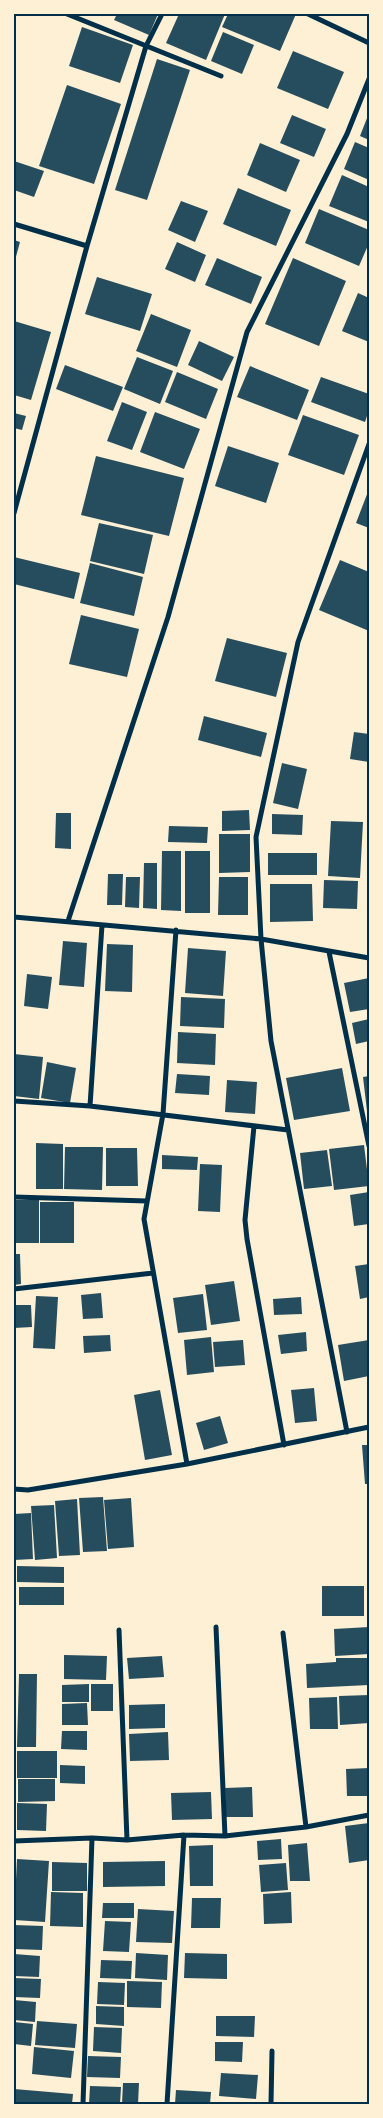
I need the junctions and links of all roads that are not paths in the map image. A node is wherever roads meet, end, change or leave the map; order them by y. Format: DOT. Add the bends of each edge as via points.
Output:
graph roads {
  1 [pos="67,14"];
  2 [pos="162,14"];
  3 [pos="308,14"];
  4 [pos="369,43"];
  5 [pos="146,46"];
  6 [pos="221,76"];
  7 [pos="369,79"];
  8 [pos="14,224"];
  9 [pos="86,246"];
  10 [pos="369,444"];
  11 [pos="14,513"];
  12 [pos="14,917"];
  13 [pos="68,921"];
  14 [pos="102,925"];
  15 [pos="176,930"];
  16 [pos="261,939"];
  17 [pos="329,952"];
  18 [pos="369,958"];
  19 [pos="14,1101"];
  20 [pos="90,1106"];
  21 [pos="163,1114"];
  22 [pos="254,1126"];
  23 [pos="288,1130"];
  24 [pos="369,1146"];
  25 [pos="14,1197"];
  26 [pos="147,1201"];
  27 [pos="153,1273"];
  28 [pos="14,1288"];
  29 [pos="369,1427"];
  30 [pos="347,1432"];
  31 [pos="284,1445"];
  32 [pos="188,1464"];
  33 [pos="14,1489"];
  34 [pos="216,1627"];
  35 [pos="119,1630"];
  36 [pos="283,1633"];
  37 [pos="369,1815"];
  38 [pos="306,1827"];
  39 [pos="184,1835"];
  40 [pos="224,1836"];
  41 [pos="92,1838"];
  42 [pos="127,1840"];
  43 [pos="14,1842"];
  44 [pos="272,2051"];
  45 [pos="83,2104"];
  46 [pos="167,2104"];
  47 [pos="271,2104"];
  1 -- 5 [label="street"];
  2 -- 5 [label="street"];
  3 -- 4 [label="street"];
  5 -- 6 [label="street"];
  5 -- 9 [label="street"];
  7 -- 13 [label="street" via="348,134 247,332 168,616"];
  8 -- 9 [label="street"];
  9 -- 11 [label="street"];
  10 -- 16 [label="street" via="298,642 289,681 256,837"];
  12 -- 13 [label="street"];
  13 -- 14 [label="street"];
  14 -- 15 [label="street"];
  14 -- 20 [label="street"];
  15 -- 16 [label="street"];
  15 -- 21 [label="street"];
  16 -- 17 [label="street"];
  16 -- 23 [label="street" via="271,1042"];
  17 -- 18 [label="street"];
  17 -- 24 [label="street"];
  19 -- 20 [label="street"];
  20 -- 21 [label="street"];
  21 -- 22 [label="street"];
  21 -- 26 [label="street"];
  22 -- 23 [label="street"];
  22 -- 31 [label="street" via="246,1239"];
  23 -- 30 [label="street"];
  25 -- 26 [label="street"];
  26 -- 27 [label="street" via="144,1219"];
  27 -- 28 [label="street"];
  27 -- 32 [label="street"];
  29 -- 30 [label="street"];
  30 -- 31 [label="street"];
  31 -- 32 [label="street"];
  32 -- 33 [label="street" via="28,1490"];
  34 -- 40 [label="street"];
  35 -- 42 [label="street"];
  36 -- 38 [label="street"];
  37 -- 38 [label="street"];
  38 -- 40 [label="street"];
  39 -- 40 [label="street"];
  39 -- 42 [label="street"];
  39 -- 46 [label="street"];
  41 -- 42 [label="street"];
  41 -- 43 [label="street"];
  41 -- 45 [label="street"];
  44 -- 47 [label="street"];
}
